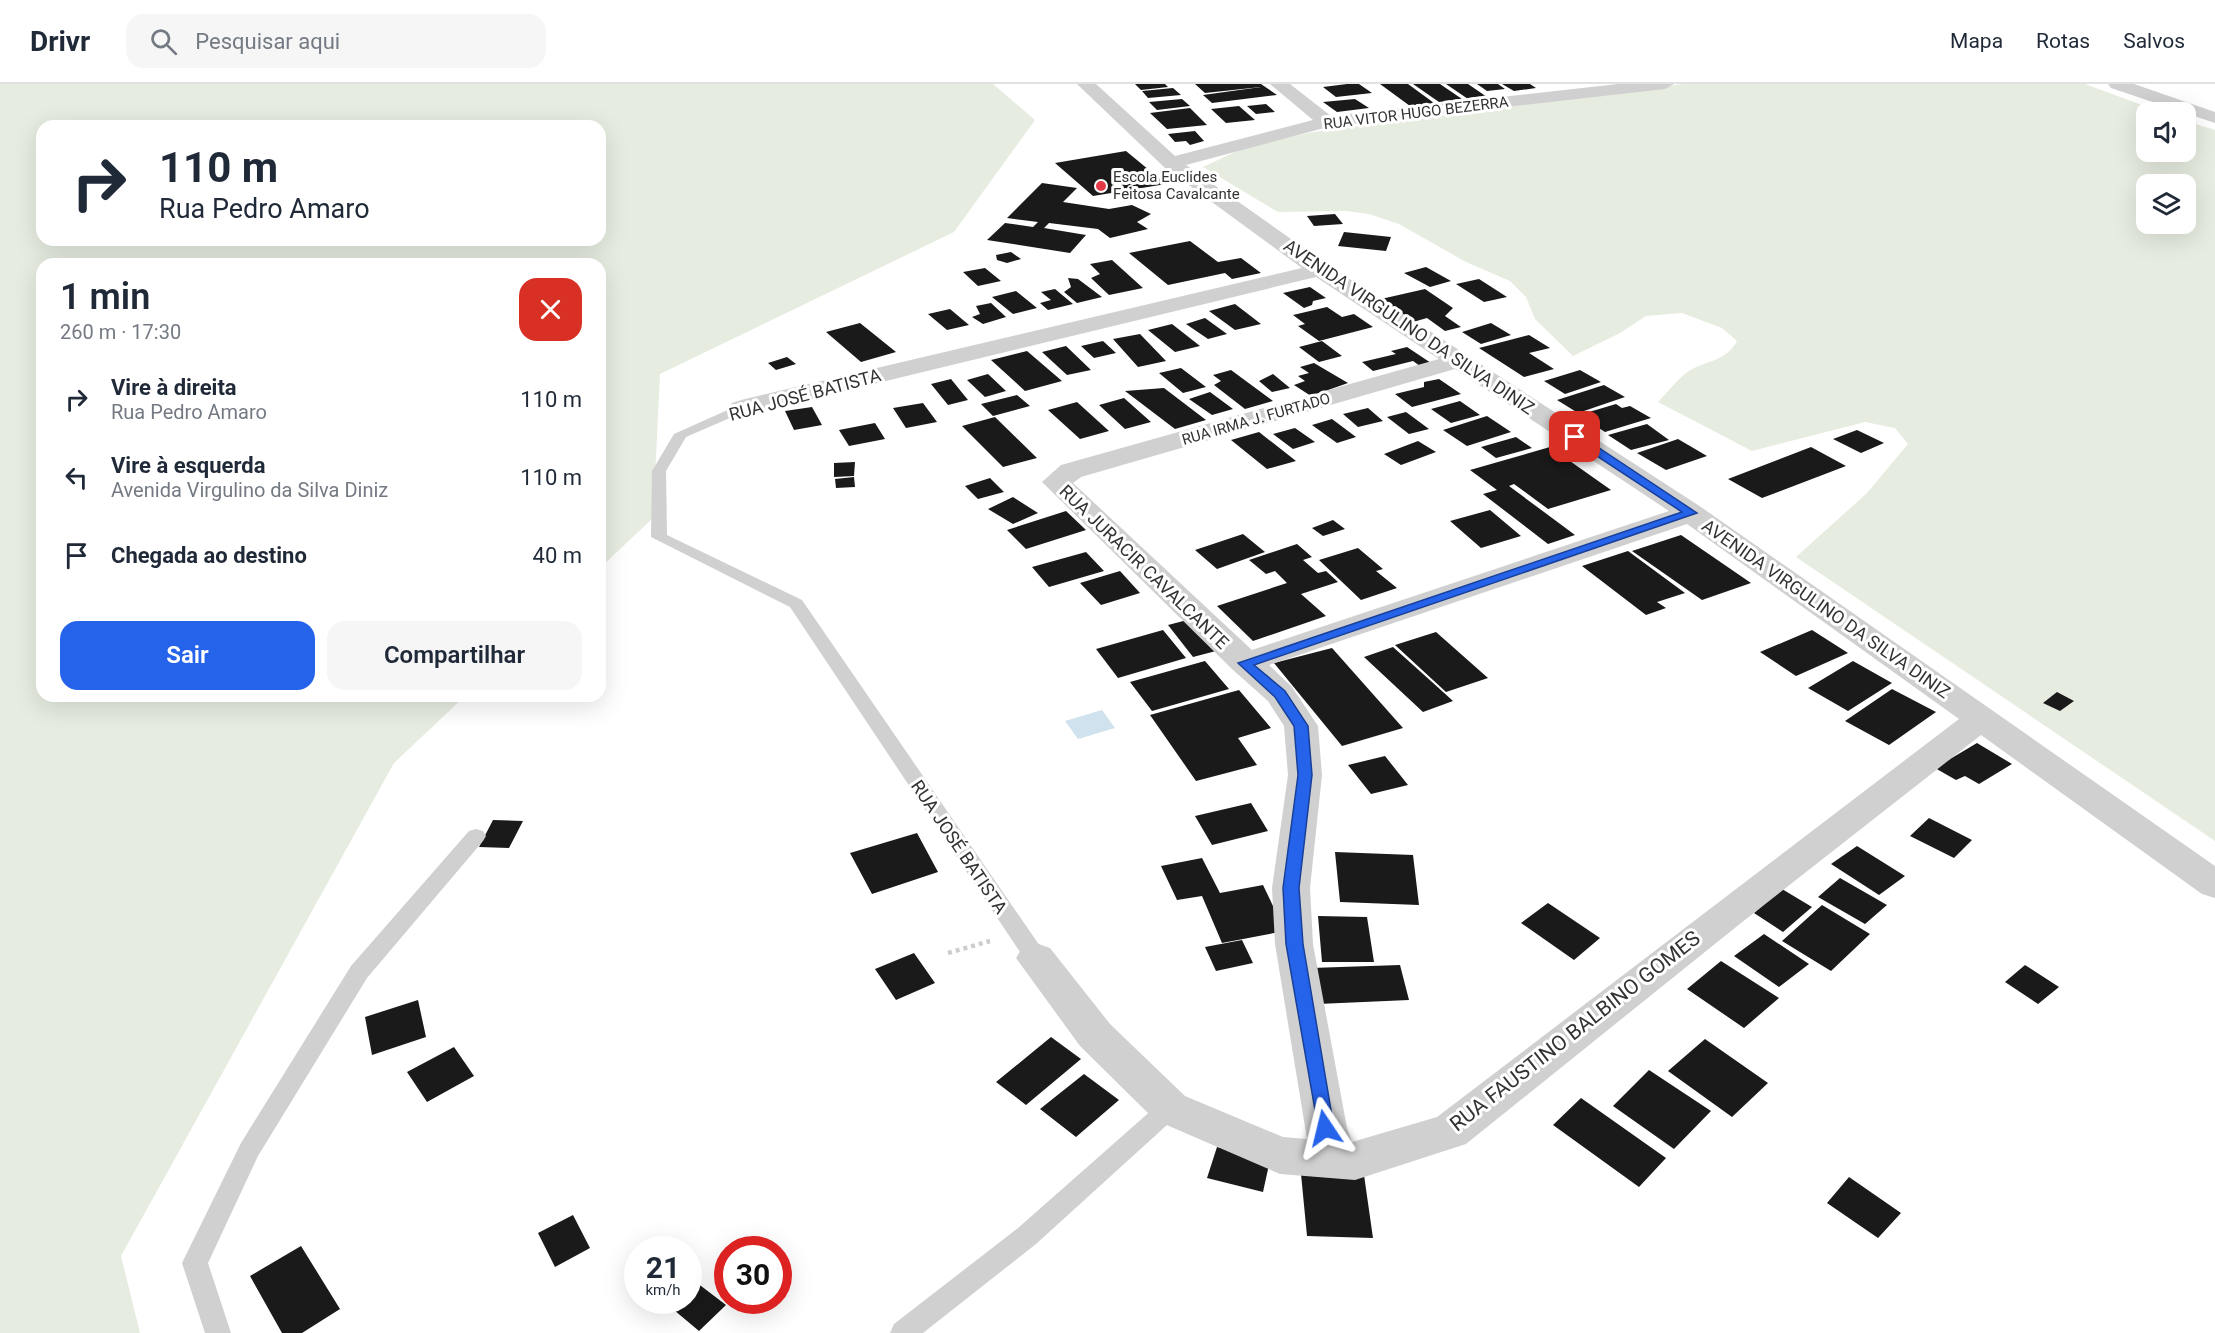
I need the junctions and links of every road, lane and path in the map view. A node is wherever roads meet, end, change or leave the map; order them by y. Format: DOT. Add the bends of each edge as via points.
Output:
graph roads {
  1 [pos="1086,84"];
  2 [pos="1279,84"];
  3 [pos="1665,84"];
  4 [pos="2117,84"];
  5 [pos="2215,118"];
  6 [pos="1327,122"];
  7 [pos="1172,163"];
  8 [pos="1320,270"];
  9 [pos="1458,361"];
  10 [pos="741,408"];
  11 [pos="1056,482"];
  12 [pos="1691,513"];
  13 [pos="1244,663"];
  14 [pos="1981,719"];
  15 [pos="476,836"];
  16 [pos="2215,885"];
  17 [pos="1026,945"];
  18 [pos="948,953"];
  19 [pos="1170,1108"];
  20 [pos="1336,1160"];
  21 [pos="218,1333"];
  22 [pos="903,1333"];
  1 -- 7 [label="street, AVENIDA VIRGULINO DA SILVA DINIZ"];
  2 -- 6 [label="street"];
  3 -- 6 [label="street, RUA VITOR HUGO BEZERRA"];
  4 -- 5 [label="street"];
  6 -- 7 [label="street, RUA VITOR HUGO BEZERRA"];
  7 -- 8 [label="street, AVENIDA VIRGULINO DA SILVA DINIZ"];
  8 -- 9 [label="street, AVENIDA VIRGULINO DA SILVA DINIZ"];
  8 -- 10 [label="street, RUA JOSÉ BATISTA"];
  9 -- 11 [label="street, RUA IRMA J. FURTADO" via="1071,471"];
  9 -- 12 [label="street, AVENIDA VIRGULINO DA SILVA DINIZ"];
  10 -- 17 [label="lane, RUA JOSÉ BATISTA" via="681,434 659,471 659,537 796,604"];
  11 -- 13 [label="street, RUA JURACIR CAVALCANTE"];
  12 -- 13 [label="street"];
  12 -- 14 [label="street, AVENIDA VIRGULINO DA SILVA DINIZ"];
  13 -- 20 [label="street, RUA JURACIR CAVALCANTE" via="1280,694 1301,726 1305,775 1291,888 1294,944 1325,1128"];
  14 -- 16 [label="street, AVENIDA VIRGULINO DA SILVA DINIZ"];
  14 -- 20 [label="street, RUA FAUSTINO BALBINO GOMES" via="1451,1131 1355,1161"];
  15 -- 21 [label="lane" via="359,972 249,1150 195,1263"];
  17 -- 18 [label="path"];
  17 -- 19 [label="street, RUA FAUSTINO BALBINO GOMES" via="1095,1035"];
  19 -- 20 [label="street, RUA FAUSTINO BALBINO GOMES" via="1280,1155"];
  19 -- 22 [label="lane" via="1027,1236"];
}
